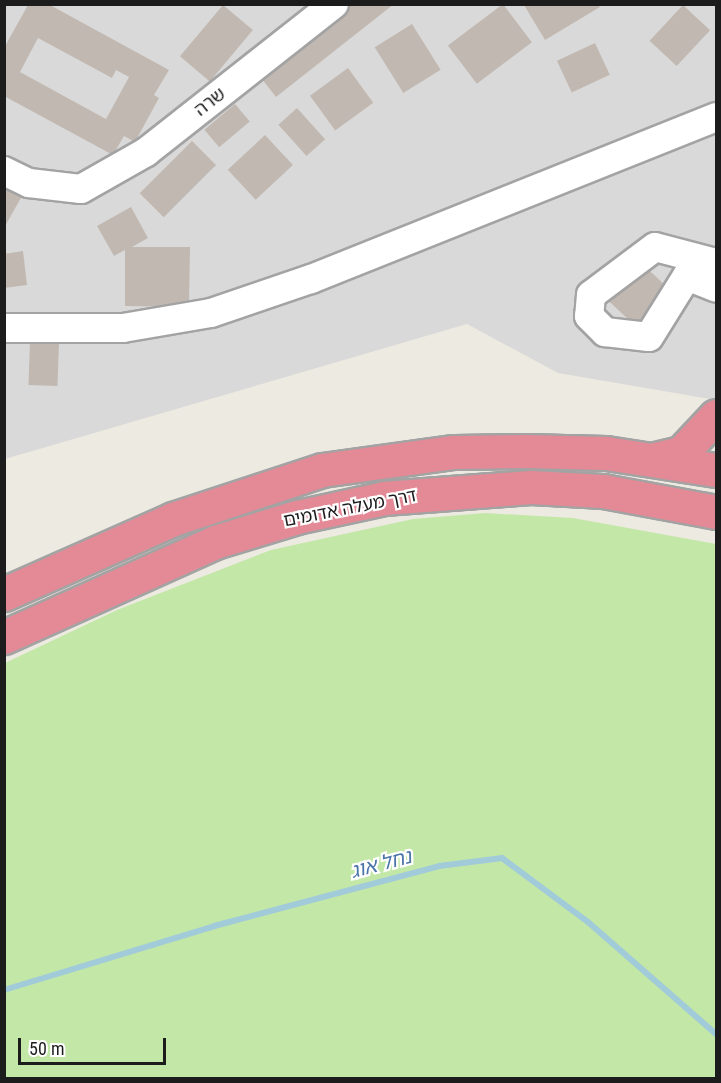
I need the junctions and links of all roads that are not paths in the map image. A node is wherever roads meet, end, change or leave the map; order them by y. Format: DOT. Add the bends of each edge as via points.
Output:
graph roads {
  1 [pos="334,4"];
  2 [pos="717,117"];
  3 [pos="4,171"];
  4 [pos="717,262"];
  5 [pos="717,288"];
  6 [pos="4,328"];
  7 [pos="717,417"];
  8 [pos="655,459"];
  9 [pos="717,470"];
  10 [pos="717,512"];
  11 [pos="4,594"];
  12 [pos="4,637"];
  1 -- 3 [label="street, שרה" via="146,152 81,189 29,183"];
  2 -- 6 [label="street" via="311,279 211,313 123,328"];
  4 -- 5 [label="street" via="655,247 591,296 589,316 604,332 649,337 687,276"];
  7 -- 8 [label="highway" via="681,453"];
  8 -- 9 [label="highway"];
  8 -- 11 [label="highway" via="593,453 454,452 322,470 172,519"];
  10 -- 12 [label="highway, דרך מעלה אדומים" via="603,491 531,487 384,498 297,517 215,543"];
}
